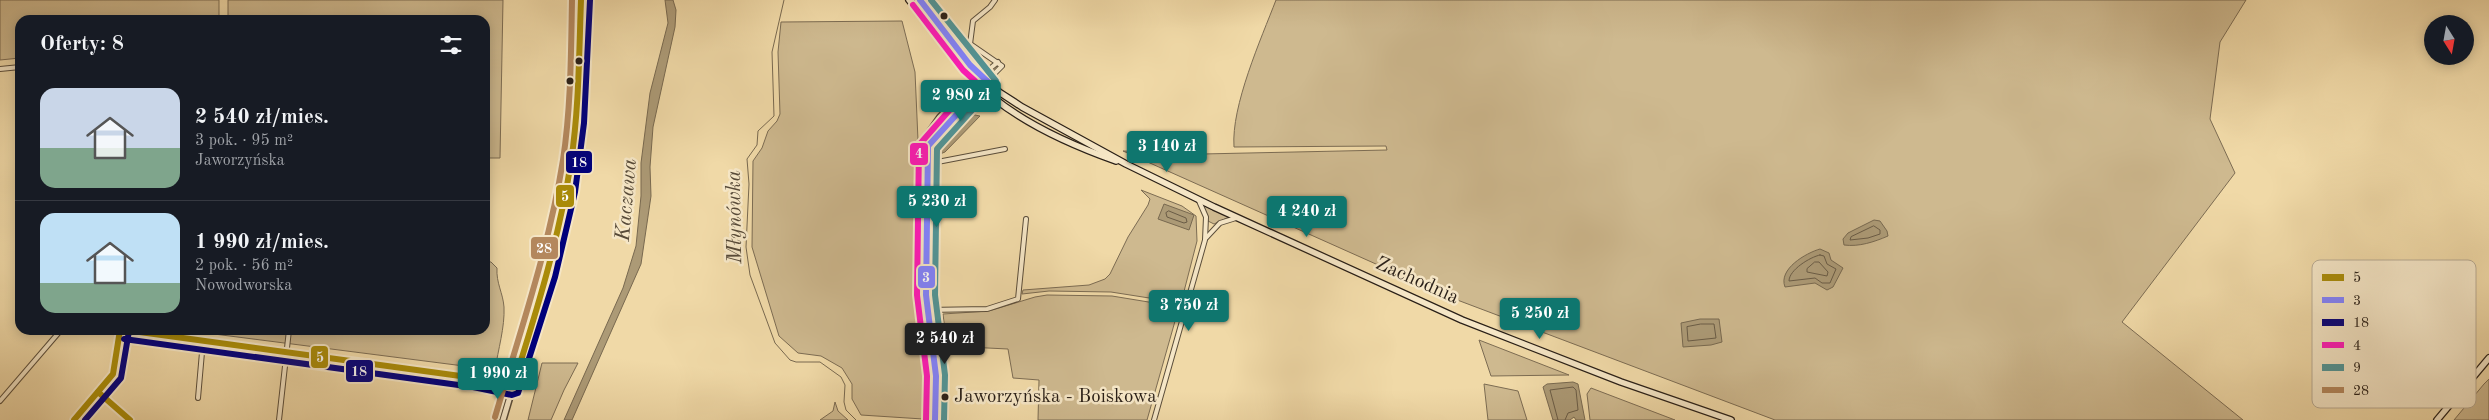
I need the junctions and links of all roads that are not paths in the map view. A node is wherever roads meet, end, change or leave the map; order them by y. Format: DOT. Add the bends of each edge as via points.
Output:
graph roads {
  1 [pos="581,0"];
  2 [pos="909,0"];
  3 [pos="920,0"];
  4 [pos="933,0"];
  5 [pos="995,0"];
  6 [pos="970,44"];
  7 [pos="998,62"];
  8 [pos="15,68"];
  9 [pos="0,69"];
  10 [pos="981,76"];
  11 [pos="974,80"];
  12 [pos="987,81"];
  13 [pos="981,86"];
  14 [pos="928,146"];
  15 [pos="1006,149"];
  16 [pos="927,164"];
  17 [pos="1126,164"];
  18 [pos="1199,200"];
  19 [pos="1237,218"];
  20 [pos="1026,219"];
  21 [pos="1205,240"];
  22 [pos="927,310"];
  23 [pos="57,335"];
  24 [pos="160,335"];
  25 [pos="288,335"];
  26 [pos="203,341"];
  27 [pos="286,352"];
  28 [pos="2489,358"];
  29 [pos="2476,374"];
  30 [pos="475,378"];
  31 [pos="515,378"];
  32 [pos="513,386"];
  33 [pos="198,398"];
  34 [pos="0,402"];
  35 [pos="2447,408"];
  36 [pos="279,420"];
  37 [pos="503,420"];
  38 [pos="935,420"];
  39 [pos="1154,420"];
  40 [pos="1731,420"];
  41 [pos="2437,420"];
  1 -- 31 [label="street" via="576,109 568,180 557,236"];
  2 -- 11 [label="main road, Zachodnia"];
  3 -- 10 [label="main road, Zachodnia"];
  4 -- 6 [label="street" via="954,30"];
  5 -- 6 [label="street" via="973,21"];
  6 -- 7 [label="street"];
  7 -- 10 [label="street"];
  7 -- 12 [label="street" via="1002,66"];
  8 -- 9 [label="street"];
  10 -- 11 [label="street"];
  10 -- 12 [label="main road, Zachodnia"];
  11 -- 13 [label="main road, Zachodnia"];
  11 -- 14 [label="street" via="933,125 928,134"];
  12 -- 13 [label="street"];
  12 -- 17 [label="main road, Zachodnia" via="1022,107"];
  13 -- 14 [label="street"];
  13 -- 17 [label="main road, Zachodnia" via="1012,112 1036,125"];
  14 -- 16 [label="street"];
  15 -- 16 [label="street"];
  16 -- 22 [label="street"];
  17 -- 18 [label="main road, Zachodnia"];
  18 -- 19 [label="main road, Zachodnia"];
  18 -- 21 [label="street" via="1206,217"];
  19 -- 21 [label="street" via="1220,223"];
  19 -- 40 [label="main road, Zachodnia" via="1511,340"];
  20 -- 22 [label="street" via="1018,299 987,309"];
  21 -- 39 [label="street"];
  22 -- 38 [label="street" via="936,376"];
  23 -- 34 [label="street"];
  24 -- 26 [label="street"];
  25 -- 27 [label="street"];
  26 -- 27 [label="street"];
  26 -- 33 [label="street"];
  27 -- 30 [label="street"];
  27 -- 36 [label="street"];
  28 -- 29 [label="main road"];
  30 -- 31 [label="street"];
  30 -- 32 [label="street"];
  31 -- 32 [label="street"];
  32 -- 37 [label="street"];
  35 -- 41 [label="main road"];
}
